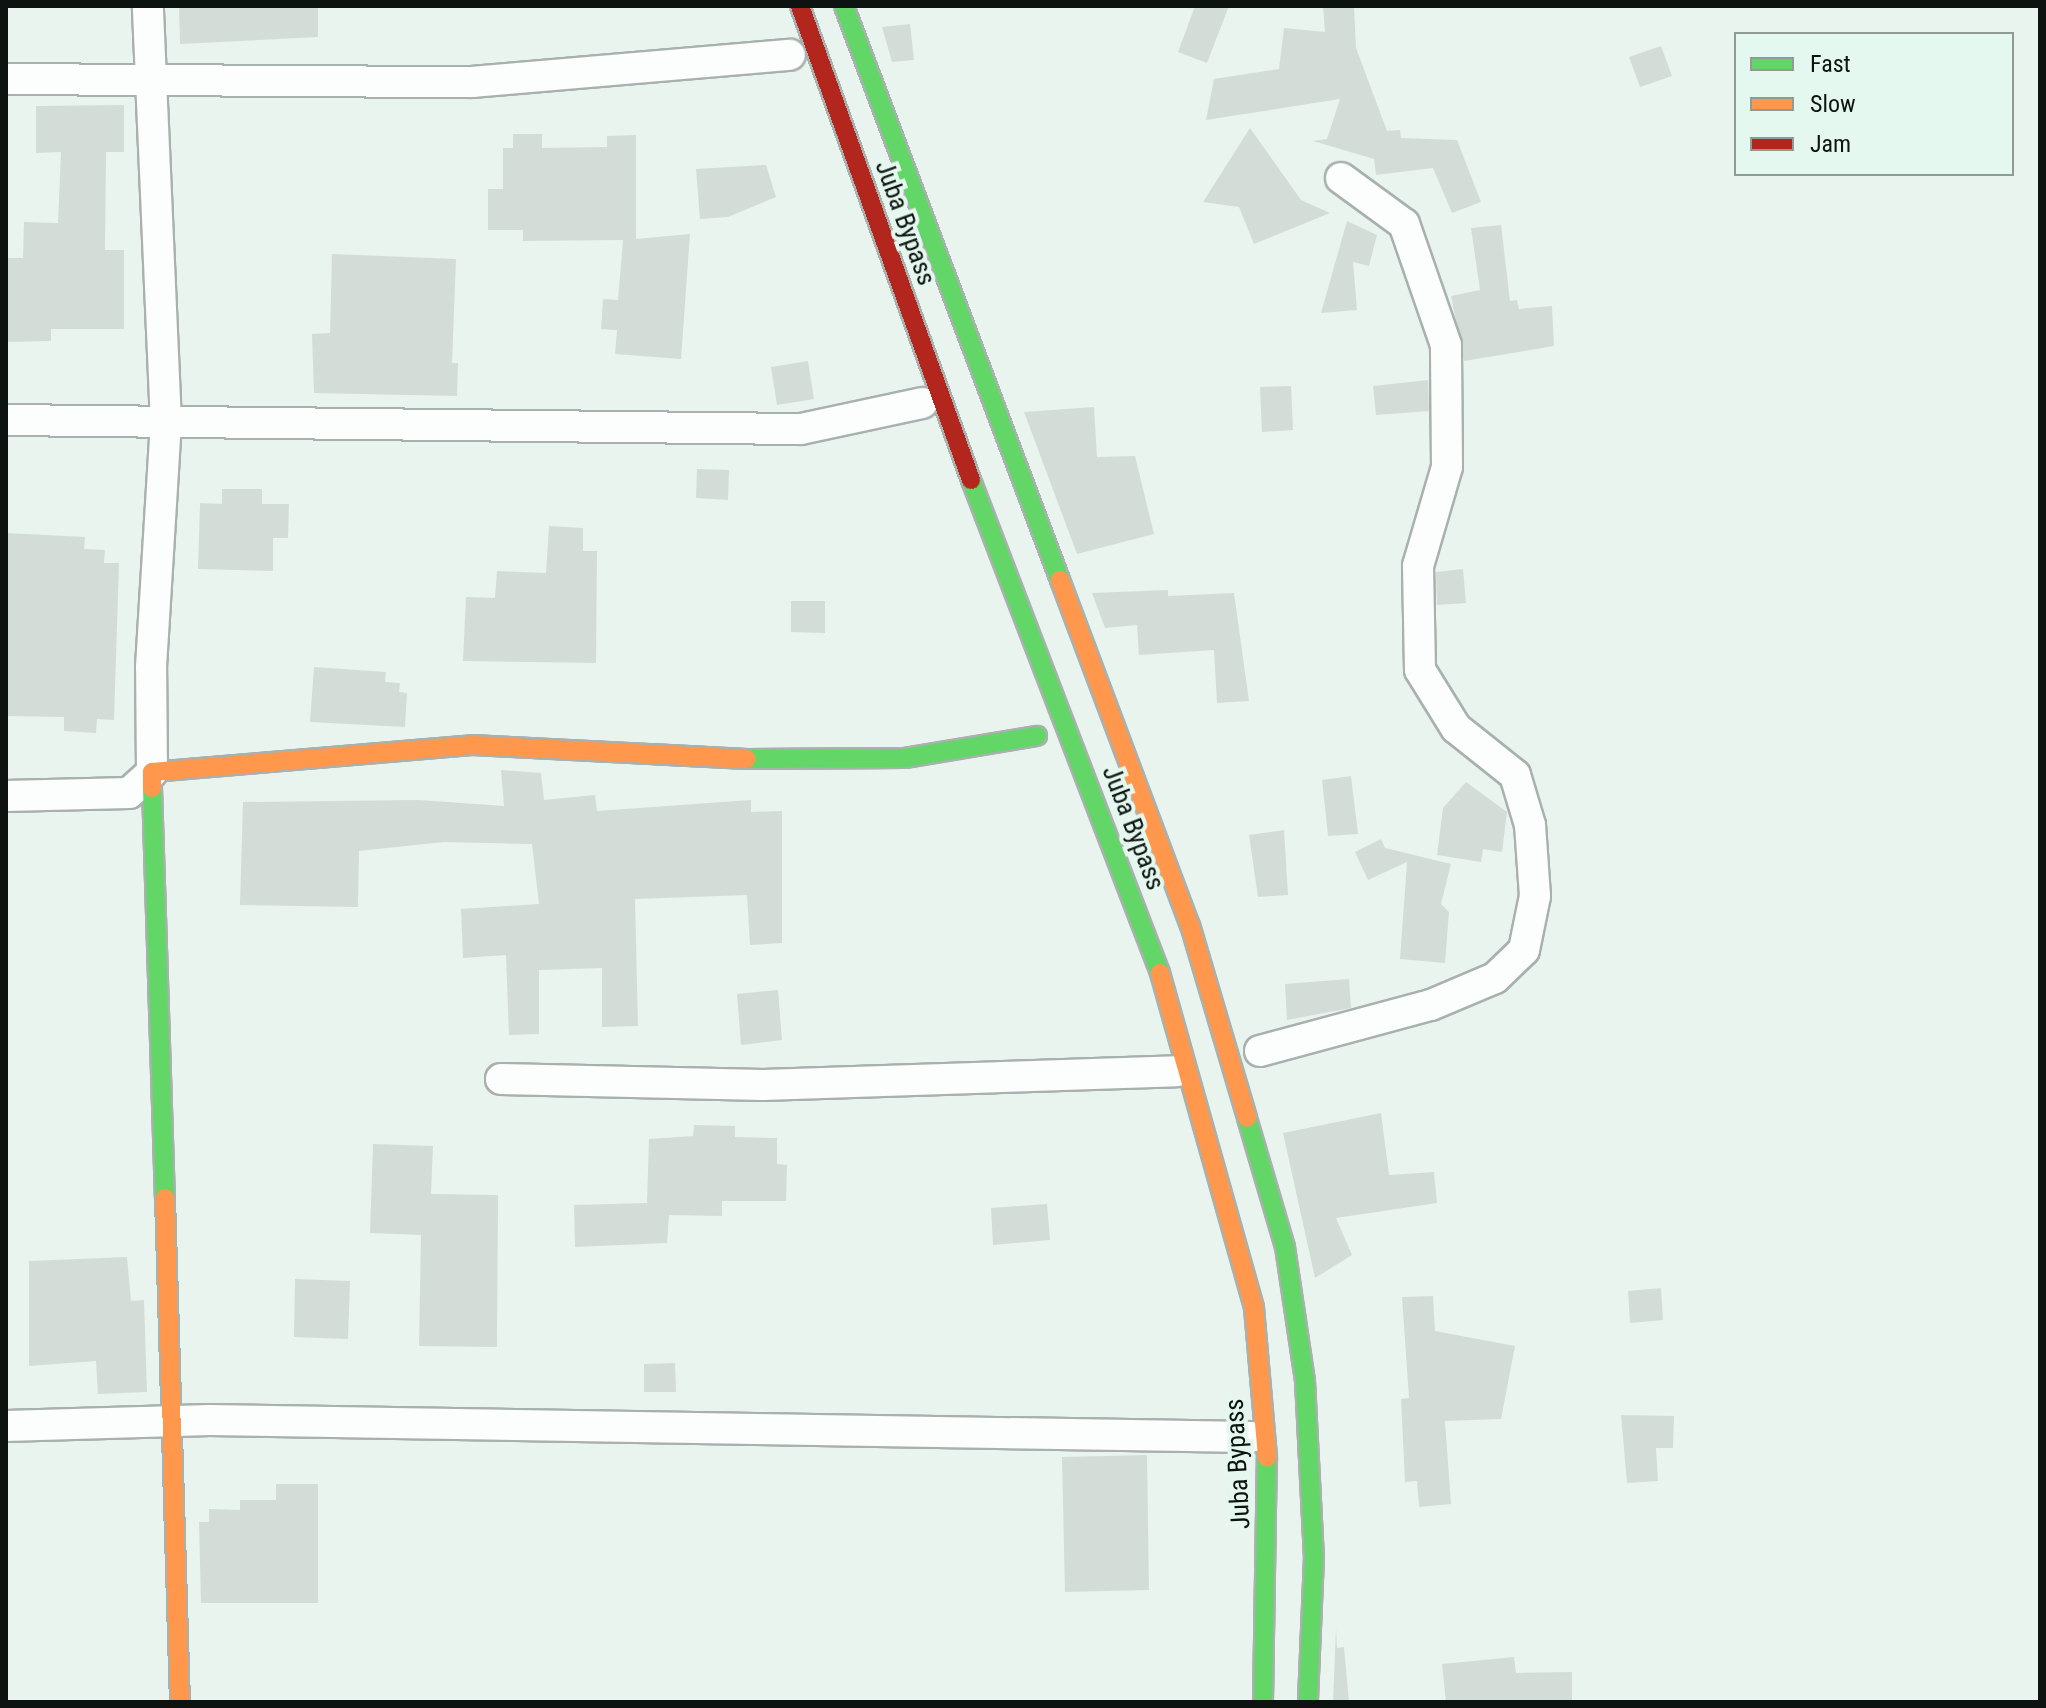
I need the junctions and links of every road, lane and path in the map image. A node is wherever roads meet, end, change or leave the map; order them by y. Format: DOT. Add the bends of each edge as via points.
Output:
graph roads {
  1 [pos="148,6"];
  2 [pos="800,6"];
  3 [pos="844,6"];
  4 [pos="790,55"];
  5 [pos="6,79"];
  6 [pos="148,82"];
  7 [pos="1341,178"];
  8 [pos="922,403"];
  9 [pos="6,420"];
  10 [pos="166,423"];
  11 [pos="1037,736"];
  12 [pos="152,772"];
  13 [pos="6,796"];
  14 [pos="1260,1051"];
  15 [pos="1177,1071"];
  16 [pos="501,1079"];
  17 [pos="173,1421"];
  18 [pos="6,1426"];
  19 [pos="1251,1437"];
  20 [pos="180,1702"];
  21 [pos="1263,1702"];
  22 [pos="1308,1702"];
  1 -- 6 [label="street"];
  2 -- 21 [label="main road, Juba Bypass" via="953,433 1155,956 1233,1216 1254,1308 1268,1468"];
  3 -- 22 [label="main road, Juba Bypass" via="1190,925 1285,1247 1305,1381 1312,1525"];
  4 -- 6 [label="street" via="472,82"];
  5 -- 6 [label="street"];
  6 -- 10 [label="street"];
  7 -- 14 [label="street" via="1404,224 1446,345 1447,467 1418,566 1420,670 1456,728 1515,775 1530,825 1535,896 1524,950 1495,978 1431,1005"];
  8 -- 10 [label="street" via="801,429"];
  9 -- 10 [label="street"];
  10 -- 12 [label="street" via="151,667"];
  11 -- 12 [label="main road" via="905,758 826,761 472,745 247,759"];
  12 -- 13 [label="street" via="129,793"];
  12 -- 17 [label="main road"];
  15 -- 16 [label="street" via="763,1085"];
  17 -- 18 [label="street"];
  17 -- 19 [label="street"];
  17 -- 20 [label="main road"];
}
